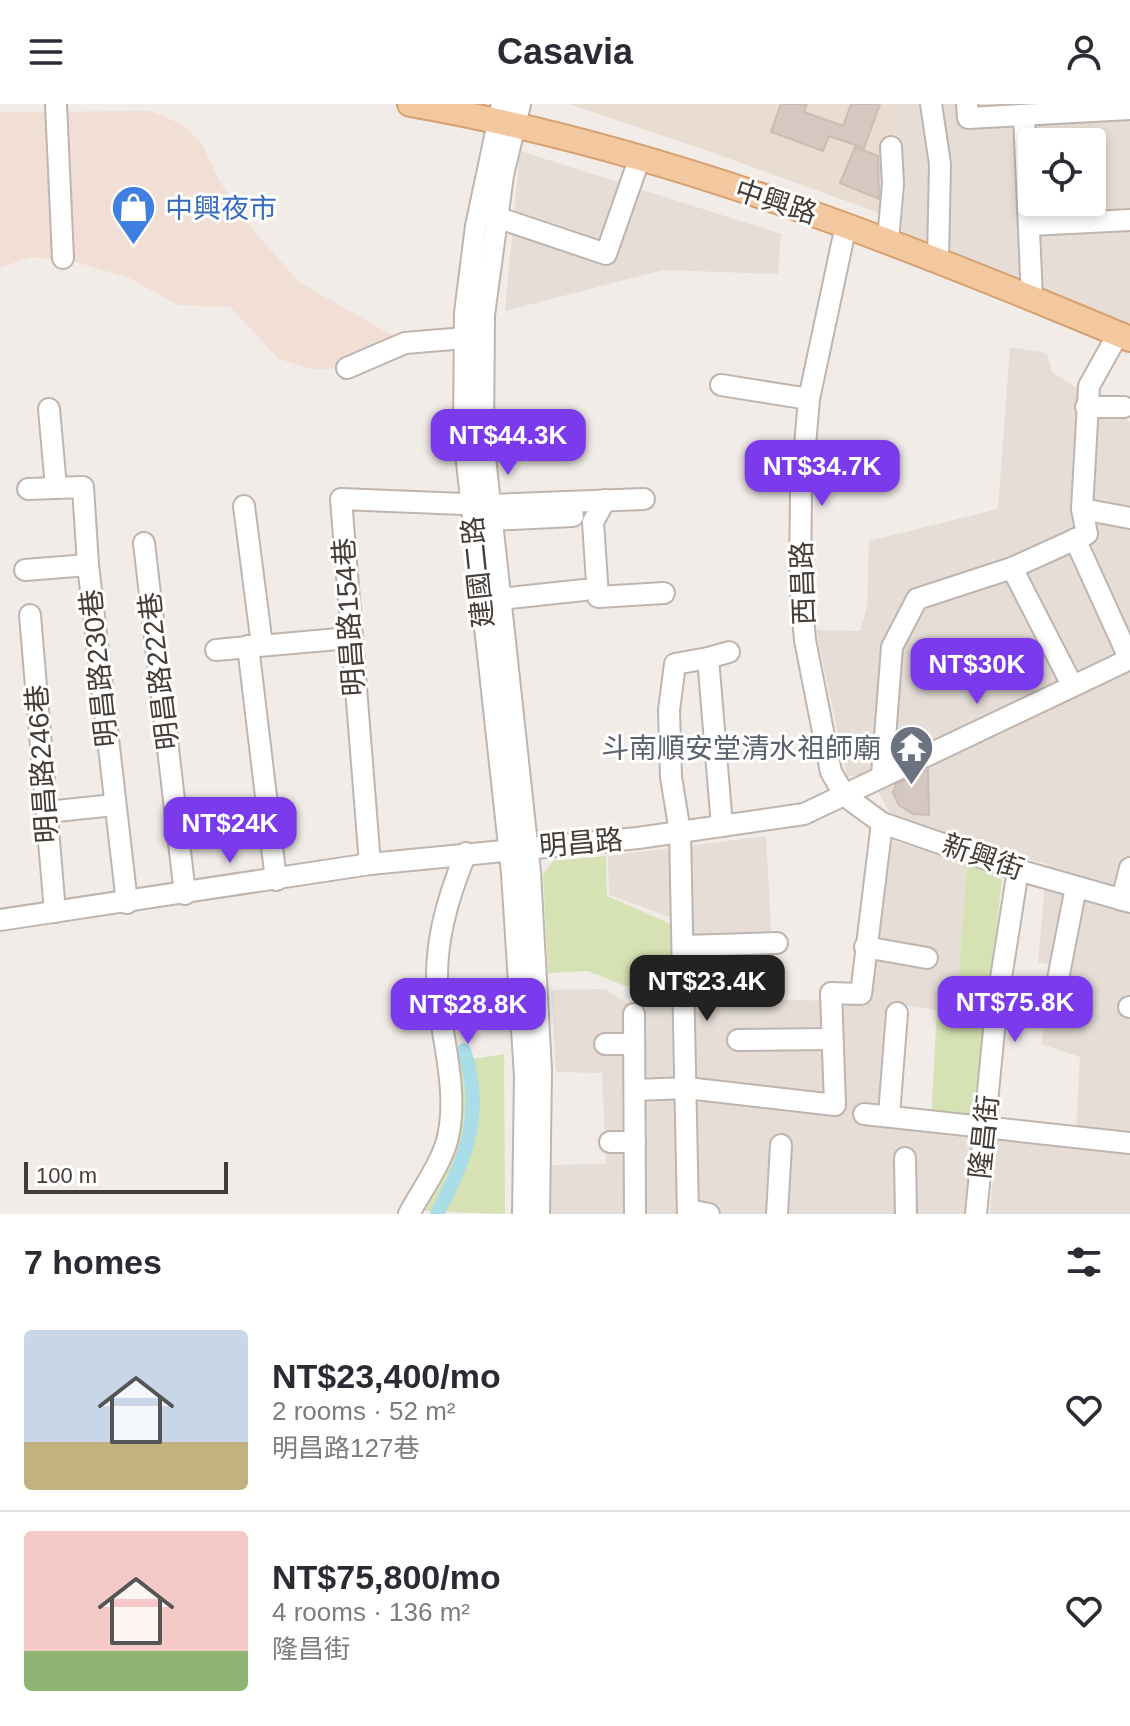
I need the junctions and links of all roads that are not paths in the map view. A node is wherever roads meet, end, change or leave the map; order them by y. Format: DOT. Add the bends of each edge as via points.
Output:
graph roads {
  1 [pos="56,104"];
  2 [pos="410,104"];
  3 [pos="931,104"];
  4 [pos="1064,109"];
  5 [pos="1130,109"];
  6 [pos="968,111"];
  7 [pos="509,113"];
  8 [pos="1024,115"];
  9 [pos="891,147"];
  10 [pos="640,157"];
  11 [pos="496,217"];
  12 [pos="1130,220"];
  13 [pos="846,225"];
  14 [pos="1031,225"];
  15 [pos="888,240"];
  16 [pos="63,258"];
  17 [pos="938,260"];
  18 [pos="1032,299"];
  19 [pos="1124,336"];
  20 [pos="465,338"];
  21 [pos="347,368"];
  22 [pos="721,385"];
  23 [pos="809,399"];
  24 [pos="1086,407"];
  25 [pos="1124,407"];
  26 [pos="49,409"];
  27 [pos="56,487"];
  28 [pos="28,489"];
  29 [pos="644,499"];
  30 [pos="605,500"];
  31 [pos="244,506"];
  32 [pos="1082,509"];
  33 [pos="483,510"];
  34 [pos="573,516"];
  35 [pos="1130,518"];
  36 [pos="1075,539"];
  37 [pos="144,543"];
  38 [pos="88,565"];
  39 [pos="1012,568"];
  40 [pos="25,570"];
  41 [pos="584,590"];
  42 [pos="664,593"];
  43 [pos="500,599"];
  44 [pos="30,615"];
  45 [pos="349,638"];
  46 [pos="255,646"];
  47 [pos="216,650"];
  48 [pos="729,652"];
  49 [pos="708,658"];
  50 [pos="1130,660"];
  51 [pos="1072,685"];
  52 [pos="882,776"];
  53 [pos="845,796"];
  54 [pos="114,805"];
  55 [pos="47,812"];
  56 [pos="882,823"];
  57 [pos="722,826"];
  58 [pos="680,832"];
  59 [pos="518,849"];
  60 [pos="466,853"];
  61 [pos="370,864"];
  62 [pos="1130,868"];
  63 [pos="1018,870"];
  64 [pos="276,880"];
  65 [pos="1076,887"];
  66 [pos="185,894"];
  67 [pos="1126,901"];
  68 [pos="127,903"];
  69 [pos="55,912"];
  70 [pos="0,920"];
  71 [pos="777,943"];
  72 [pos="684,946"];
  73 [pos="865,947"];
  74 [pos="927,958"];
  75 [pos="1058,979"];
  76 [pos="897,1013"];
  77 [pos="634,1014"];
  78 [pos="831,1039"];
  79 [pos="738,1040"];
  80 [pos="605,1044"];
  81 [pos="634,1044"];
  82 [pos="687,1088"];
  83 [pos="635,1090"];
  84 [pos="864,1114"];
  85 [pos="889,1115"];
  86 [pos="985,1126"];
  87 [pos="610,1142"];
  88 [pos="635,1142"];
  89 [pos="1130,1143"];
  90 [pos="781,1145"];
  91 [pos="905,1158"];
  92 [pos="688,1212"];
  93 [pos="409,1214"];
  94 [pos="523,1214"];
  95 [pos="539,1214"];
  96 [pos="635,1214"];
  97 [pos="709,1214"];
  98 [pos="777,1214"];
  99 [pos="906,1214"];
  100 [pos="976,1214"];
  1 -- 16 [label="street"];
  2 -- 7 [label="main road, 中興路"];
  3 -- 17 [label="street" via="940,164"];
  4 -- 5 [label="street"];
  4 -- 8 [label="street"];
  6 -- 8 [label="street"];
  7 -- 10 [label="main road, 中興路"];
  7 -- 11 [label="street, 建國二路"];
  7 -- 20 [label="street, 建國二路" via="476,226"];
  8 -- 14 [label="street"];
  9 -- 15 [label="street"];
  10 -- 11 [label="street" via="606,254"];
  10 -- 13 [label="main road, 中興路"];
  11 -- 33 [label="street, 建國二路" via="484,315"];
  12 -- 14 [label="street"];
  13 -- 15 [label="main road, 中興路"];
  13 -- 23 [label="street, 西昌路"];
  14 -- 18 [label="street"];
  15 -- 17 [label="main road, 中興路"];
  17 -- 18 [label="main road, 中興路"];
  18 -- 19 [label="main road, 中興路"];
  19 -- 24 [label="street" via="1089,386"];
  20 -- 21 [label="street" via="405,343"];
  20 -- 33 [label="street, 建國二路" via="464,435"];
  22 -- 23 [label="street"];
  23 -- 53 [label="street, 西昌路" via="800,504 805,640 831,772"];
  24 -- 25 [label="street"];
  24 -- 32 [label="street"];
  26 -- 27 [label="street"];
  27 -- 28 [label="street, 明昌路230巷"];
  27 -- 38 [label="street, 明昌路230巷" via="83,487"];
  29 -- 30 [label="street"];
  30 -- 33 [label="street"];
  30 -- 42 [label="street" via="593,522 598,597"];
  31 -- 46 [label="street"];
  32 -- 35 [label="street"];
  32 -- 36 [label="street" via="1087,534"];
  33 -- 34 [label="street"];
  33 -- 43 [label="street, 建國二路"];
  33 -- 45 [label="street, 明昌路154巷" via="341,499"];
  33 -- 59 [label="street, 建國二路"];
  36 -- 39 [label="street"];
  36 -- 50 [label="street"];
  37 -- 66 [label="street, 明昌路222巷"];
  38 -- 40 [label="street"];
  38 -- 54 [label="street, 明昌路230巷"];
  39 -- 51 [label="street"];
  39 -- 52 [label="street" via="917,599 892,647"];
  41 -- 43 [label="street"];
  43 -- 59 [label="street, 建國二路"];
  44 -- 55 [label="street, 明昌路246巷"];
  45 -- 46 [label="street"];
  45 -- 61 [label="street, 明昌路154巷"];
  46 -- 47 [label="street"];
  46 -- 64 [label="street"];
  48 -- 49 [label="street"];
  49 -- 57 [label="street"];
  49 -- 58 [label="street" via="675,664 669,710 671,777"];
  50 -- 51 [label="street, 明昌路"];
  51 -- 52 [label="street, 明昌路"];
  52 -- 53 [label="street, 明昌路"];
  53 -- 56 [label="street, 新興街"];
  53 -- 57 [label="street, 明昌路" via="804,814"];
  54 -- 55 [label="street"];
  54 -- 68 [label="street, 明昌路230巷"];
  55 -- 69 [label="street, 明昌路246巷"];
  56 -- 63 [label="street, 新興街"];
  56 -- 73 [label="street"];
  57 -- 58 [label="street, 明昌路"];
  58 -- 59 [label="street, 明昌路"];
  58 -- 72 [label="street"];
  59 -- 60 [label="street, 明昌路"];
  59 -- 94 [label="street"];
  59 -- 95 [label="street" via="541,1070"];
  60 -- 61 [label="street, 明昌路"];
  60 -- 93 [label="street" via="451,889 439,955 438,993 451,1081 447,1140"];
  61 -- 64 [label="street, 明昌路"];
  62 -- 67 [label="street"];
  63 -- 65 [label="street, 新興街"];
  63 -- 86 [label="street, 隆昌街"];
  64 -- 66 [label="street, 明昌路"];
  65 -- 67 [label="street, 新興街"];
  65 -- 75 [label="street"];
  66 -- 68 [label="street, 明昌路"];
  68 -- 69 [label="street, 明昌路"];
  69 -- 70 [label="street, 明昌路"];
  71 -- 72 [label="street"];
  72 -- 82 [label="street"];
  73 -- 74 [label="street"];
  73 -- 78 [label="street" via="861,994 831,993"];
  76 -- 85 [label="street"];
  77 -- 81 [label="street"];
  78 -- 79 [label="street"];
  78 -- 82 [label="street" via="835,1105"];
  80 -- 81 [label="street"];
  81 -- 83 [label="street"];
  82 -- 83 [label="street"];
  82 -- 92 [label="street"];
  83 -- 88 [label="street"];
  84 -- 85 [label="street"];
  85 -- 86 [label="street"];
  86 -- 89 [label="street"];
  86 -- 100 [label="street, 隆昌街"];
  87 -- 88 [label="street"];
  88 -- 96 [label="street"];
  90 -- 98 [label="street"];
  91 -- 99 [label="street"];
  92 -- 97 [label="street"];
}
